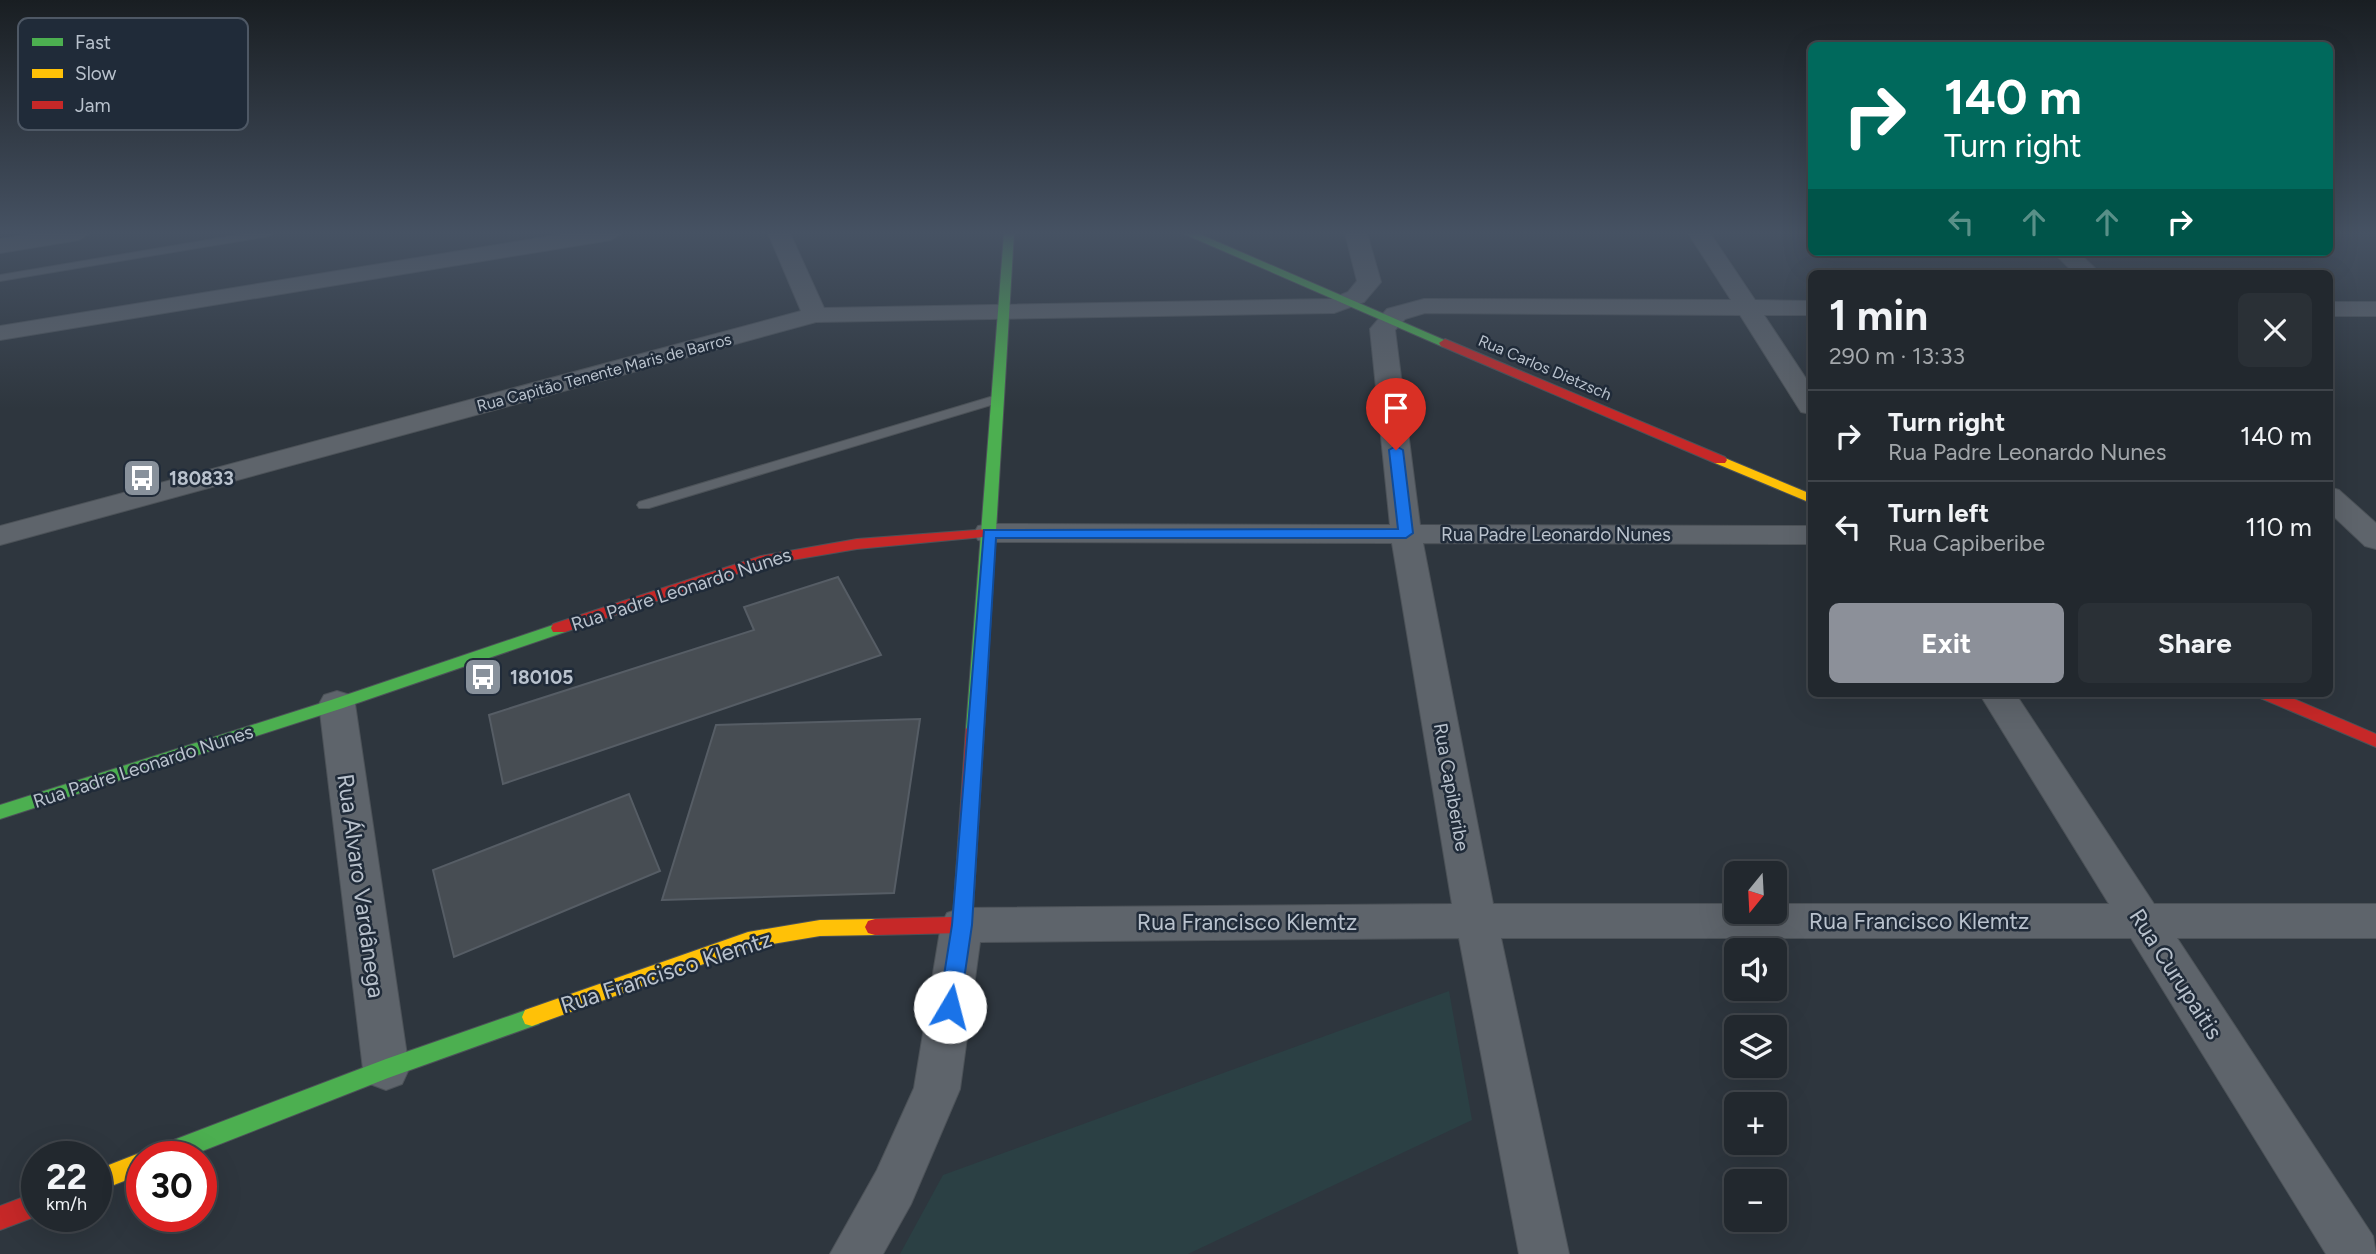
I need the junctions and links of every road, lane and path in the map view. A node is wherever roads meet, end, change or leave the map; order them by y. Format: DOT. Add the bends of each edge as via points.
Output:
graph roads {
  1 [pos="253,292"];
  2 [pos="805,292"];
  3 [pos="1005,292"];
  4 [pos="1326,292"];
  5 [pos="1362,292"];
  6 [pos="1737,292"];
  7 [pos="1348,301"];
  8 [pos="1748,308"];
  9 [pos="1808,308"];
  10 [pos="2333,309"];
  11 [pos="2376,309"];
  12 [pos="1003,312"];
  13 [pos="816,315"];
  14 [pos="1389,319"];
  15 [pos="0,333"];
  16 [pos="997,399"];
  17 [pos="1808,401"];
  18 [pos="1808,498"];
  19 [pos="2333,499"];
  20 [pos="644,505"];
  21 [pos="2333,529"];
  22 [pos="2372,532"];
  23 [pos="989,533"];
  24 [pos="1406,533"];
  25 [pos="1808,535"];
  26 [pos="0,536"];
  27 [pos="2000,697"];
  28 [pos="2273,697"];
  29 [pos="337,704"];
  30 [pos="2376,741"];
  31 [pos="0,812"];
  32 [pos="1476,920"];
  33 [pos="2141,921"];
  34 [pos="2376,921"];
  35 [pos="962,925"];
  36 [pos="386,1069"];
  37 [pos="199,1141"];
  38 [pos="21,1210"];
  39 [pos="0,1218"];
  40 [pos="855,1254"];
  41 [pos="1544,1254"];
  42 [pos="2356,1254"];
  1 -- 15 [label="street"];
  2 -- 13 [label="street"];
  3 -- 12 [label="street"];
  4 -- 7 [label="street, Rua Carlos Dietzsch"];
  5 -- 7 [label="street"];
  6 -- 8 [label="street"];
  7 -- 12 [label="street, Rua Capitão Tenente Maris de Barros" via="1318,309"];
  7 -- 14 [label="street, Rua Carlos Dietzsch"];
  8 -- 9 [label="street"];
  8 -- 14 [label="street" via="1424,306"];
  8 -- 17 [label="street"];
  10 -- 11 [label="street"];
  12 -- 13 [label="street, Rua Capitão Tenente Maris de Barros"];
  12 -- 16 [label="street"];
  13 -- 26 [label="street, Rua Capitão Tenente Maris de Barros"];
  14 -- 18 [label="street, Rua Carlos Dietzsch"];
  14 -- 24 [label="street, Rua Capiberibe" via="1381,334"];
  16 -- 20 [label="lane"];
  16 -- 23 [label="street"];
  19 -- 22 [label="street"];
  21 -- 22 [label="street"];
  23 -- 24 [label="street, Rua Padre Leonardo Nunes"];
  23 -- 29 [label="street, Rua Padre Leonardo Nunes" via="893,538 792,552"];
  23 -- 35 [label="street"];
  24 -- 25 [label="street, Rua Padre Leonardo Nunes"];
  24 -- 32 [label="street, Rua Capiberibe"];
  27 -- 33 [label="street, Rua Curupaitis"];
  28 -- 30 [label="street"];
  29 -- 31 [label="street, Rua Padre Leonardo Nunes"];
  29 -- 36 [label="street, Rua Álvaro Vardânega"];
  32 -- 33 [label="street, Rua Francisco Klemtz"];
  32 -- 35 [label="street, Rua Francisco Klemtz"];
  32 -- 41 [label="street, Rua Capiberibe"];
  33 -- 34 [label="street, Rua Francisco Klemtz"];
  33 -- 42 [label="street, Rua Curupaitis"];
  35 -- 36 [label="street, Rua Francisco Klemtz" via="820,928 748,940"];
  35 -- 40 [label="street" via="937,1089 894,1187"];
  36 -- 37 [label="street, Rua Francisco Klemtz"];
  38 -- 39 [label="street"];
}
